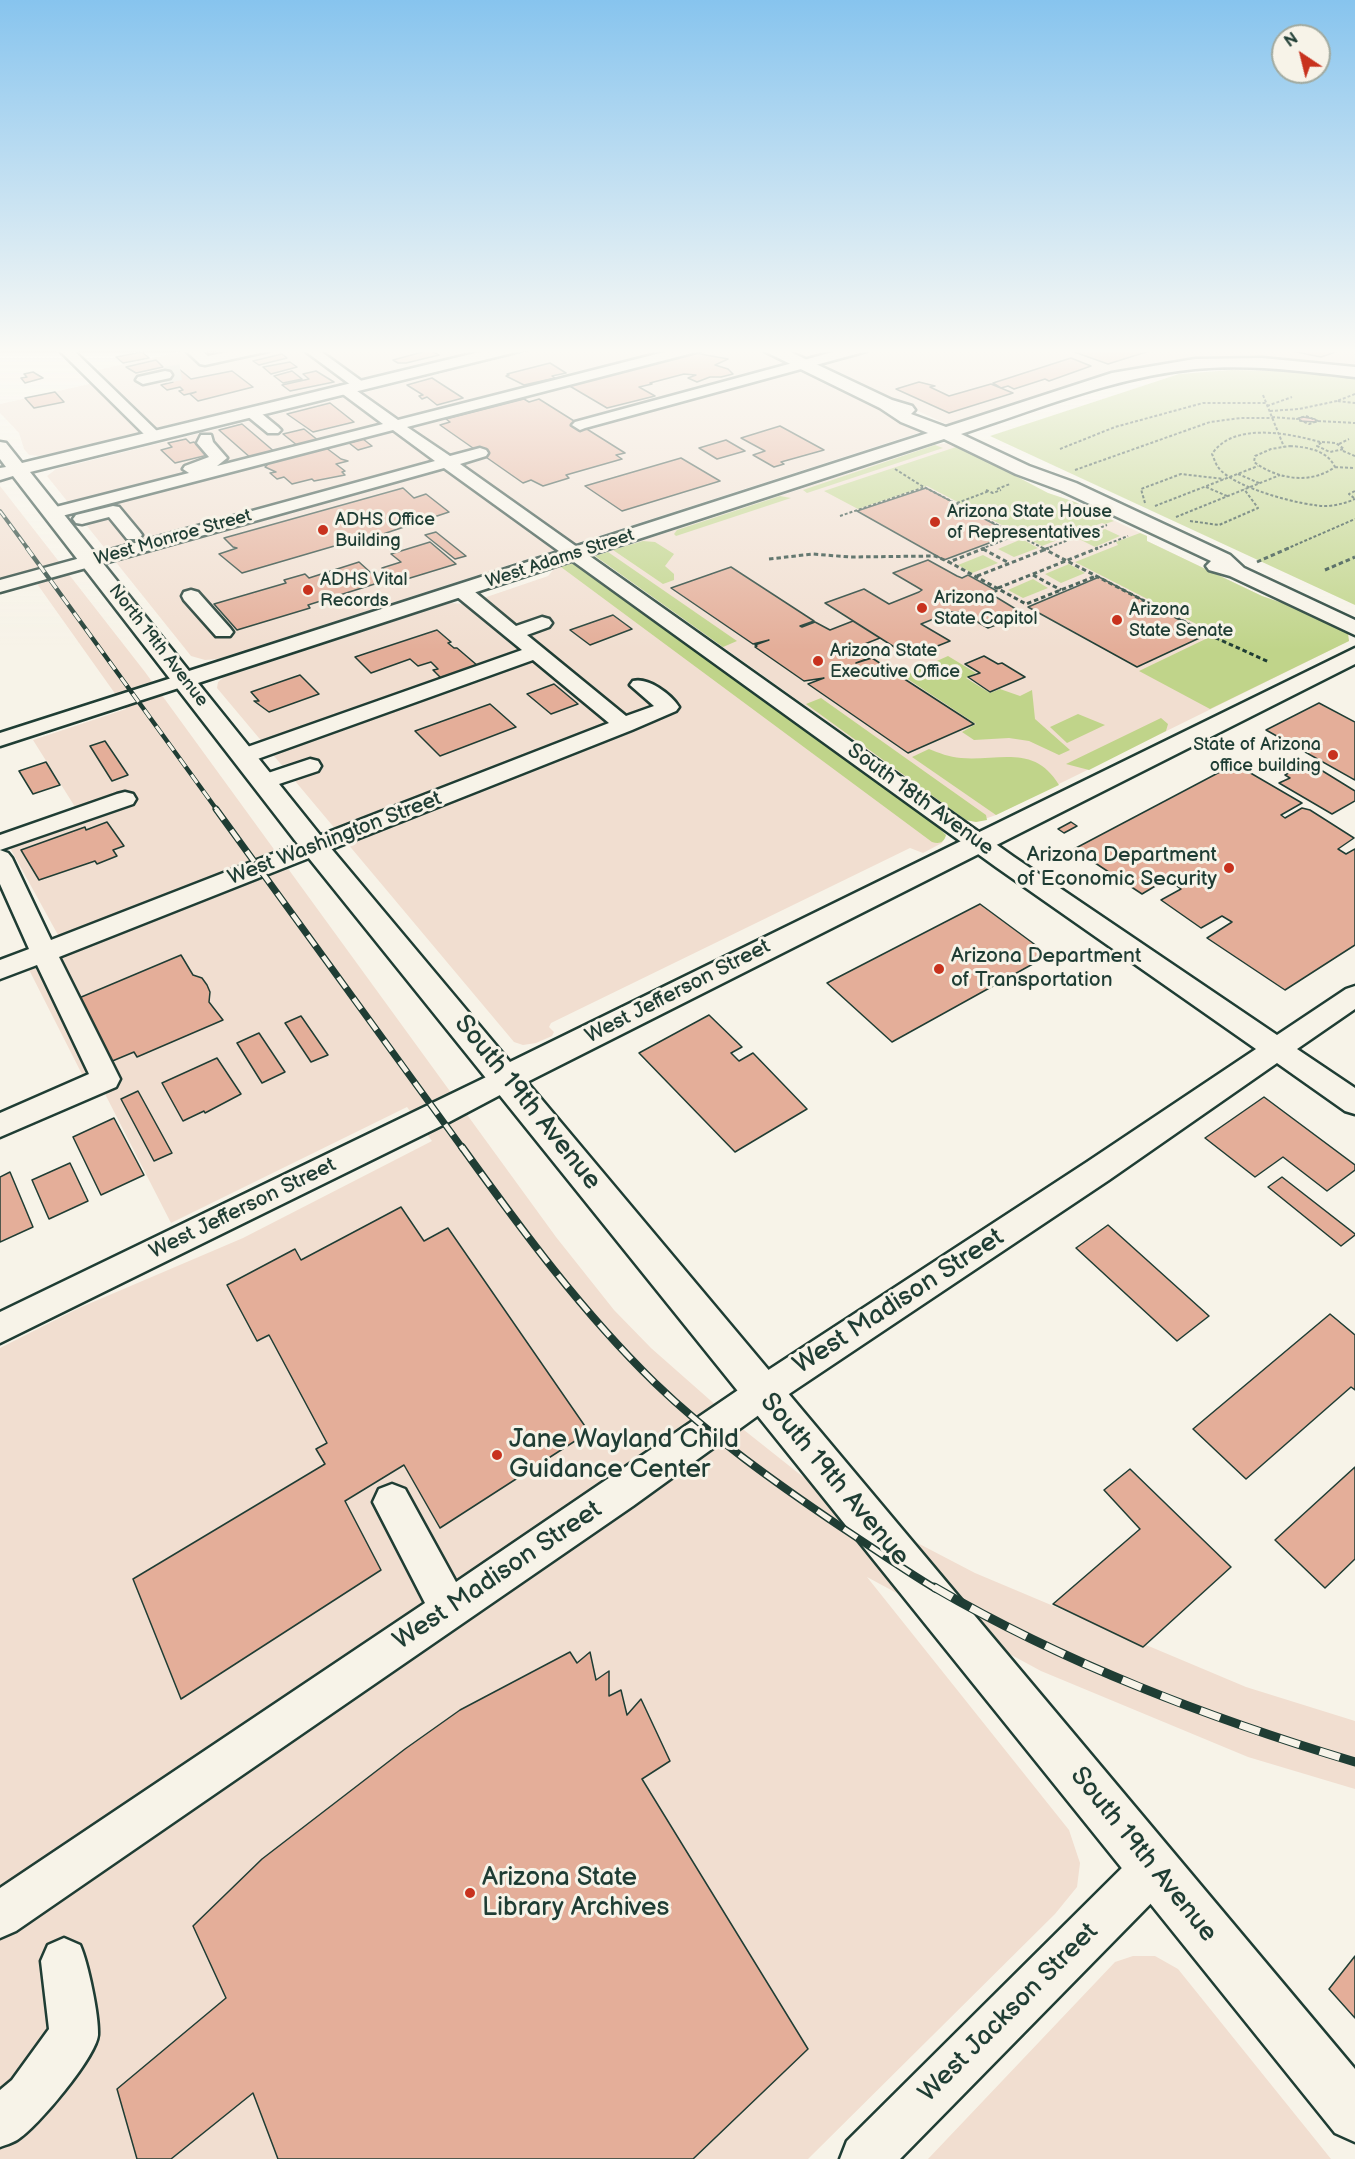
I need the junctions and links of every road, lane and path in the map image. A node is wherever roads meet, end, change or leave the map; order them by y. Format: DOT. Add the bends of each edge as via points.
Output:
graph roads {
  1 [pos="1,449"];
  2 [pos="103,449"];
  3 [pos="210,449"];
  4 [pos="308,449"];
  5 [pos="431,449"];
  6 [pos="898,449"];
  7 [pos="978,449"];
  8 [pos="1135,449"];
  9 [pos="1214,449"];
  10 [pos="1277,449"];
  11 [pos="1298,449"];
  12 [pos="1322,449"];
  13 [pos="1343,451"];
  14 [pos="480,453"];
  15 [pos="1355,456"];
  16 [pos="449,461"];
  17 [pos="892,467"];
  18 [pos="1335,467"];
  19 [pos="1355,468"];
  20 [pos="171,471"];
  21 [pos="1073,471"];
  22 [pos="9,472"];
  23 [pos="1238,474"];
  24 [pos="1225,479"];
  25 [pos="1250,479"];
  26 [pos="1242,482"];
  27 [pos="1259,483"];
  28 [pos="1206,486"];
  29 [pos="925,487"];
  30 [pos="1244,489"];
  31 [pos="989,491"];
  32 [pos="1355,491"];
  33 [pos="1228,496"];
  34 [pos="1355,499"];
  35 [pos="957,503"];
  36 [pos="1147,509"];
  37 [pos="840,516"];
  38 [pos="58,519"];
  39 [pos="1172,519"];
  40 [pos="1355,519"];
  41 [pos="133,535"];
  42 [pos="1017,536"];
  43 [pos="983,549"];
  44 [pos="577,554"];
  45 [pos="1355,557"];
  46 [pos="769,559"];
  47 [pos="91,561"];
  48 [pos="949,561"];
  49 [pos="1010,563"];
  50 [pos="1247,567"];
  51 [pos="1325,570"];
  52 [pos="1032,574"];
  53 [pos="1096,576"];
  54 [pos="0,586"];
  55 [pos="1061,590"];
  56 [pos="462,591"];
  57 [pos="191,596"];
  58 [pos="542,623"];
  59 [pos="1355,628"];
  60 [pos="223,632"];
  61 [pos="513,633"];
  62 [pos="536,652"];
  63 [pos="1355,655"];
  64 [pos="1269,662"];
  65 [pos="184,680"];
  66 [pos="640,685"];
  67 [pos="624,725"];
  68 [pos="0,740"];
  69 [pos="244,756"];
  70 [pos="310,766"];
  71 [pos="264,782"];
  72 [pos="125,799"];
  73 [pos="977,842"];
  74 [pos="0,843"];
  75 [pos="314,846"];
  76 [pos="0,858"];
  77 [pos="44,953"];
  78 [pos="0,970"];
  79 [pos="1355,996"];
  80 [pos="1276,1049"];
  81 [pos="507,1078"];
  82 [pos="1355,1103"];
  83 [pos="0,1126"];
  84 [pos="0,1328"];
  85 [pos="762,1393"];
  86 [pos="392,1502"];
  87 [pos="449,1609"];
  88 [pos="1154,1868"];
  89 [pos="0,1915"];
  90 [pos="64,1961"];
  91 [pos="1355,2113"];
  92 [pos="0,2122"];
  93 [pos="865,2159"];
  1 -- 22 [label="main road, North 19th Avenue"];
  2 -- 22 [label="main road"];
  3 -- 20 [label="street" via="219,458 212,463"];
  4 -- 38 [label="street"];
  5 -- 16 [label="street, South 18th Avenue"];
  6 -- 44 [label="main road, West Adams Street"];
  7 -- 50 [label="main road" via="1209,564"];
  8 -- 21 [label="path"];
  9 -- 26 [label="path" via="1212,454 1218,468"];
  10 -- 18 [label="path" via="1259,453 1254,462 1280,475 1295,477 1330,472"];
  11 -- 18 [label="path" via="1328,456"];
  12 -- 13 [label="path"];
  13 -- 15 [label="path"];
  14 -- 16 [label="street, West Monroe Street"];
  16 -- 44 [label="street, South 18th Avenue"];
  16 -- 47 [label="street, West Monroe Street"];
  17 -- 29 [label="path"];
  18 -- 19 [label="path"];
  22 -- 38 [label="main road, North 19th Avenue"];
  23 -- 25 [label="path"];
  24 -- 36 [label="path" via="1181,474 1141,489"];
  25 -- 26 [label="path"];
  25 -- 27 [label="path"];
  26 -- 34 [label="path" via="1300,504 1335,506"];
  28 -- 33 [label="path"];
  29 -- 35 [label="path"];
  29 -- 37 [label="path"];
  30 -- 39 [label="path" via="1258,508 1219,525"];
  31 -- 35 [label="path"];
  32 -- 34 [label="path" via="1349,494"];
  35 -- 42 [label="path"];
  38 -- 41 [label="street" via="113,511"];
  38 -- 47 [label="main road, North 19th Avenue"];
  40 -- 50 [label="path"];
  42 -- 43 [label="path"];
  42 -- 53 [label="path"];
  43 -- 48 [label="path"];
  43 -- 49 [label="path"];
  44 -- 56 [label="main road, West Adams Street"];
  44 -- 73 [label="street, South 18th Avenue"];
  45 -- 51 [label="path"];
  46 -- 48 [label="path" via="813,554 935,556"];
  47 -- 54 [label="street, West Monroe Street"];
  47 -- 65 [label="main road, North 19th Avenue"];
  48 -- 55 [label="path" via="1026,604"];
  50 -- 59 [label="main road"];
  52 -- 55 [label="path"];
  53 -- 55 [label="path"];
  53 -- 64 [label="path"];
  56 -- 61 [label="street"];
  56 -- 65 [label="main road, West Adams Street"];
  57 -- 60 [label="street"];
  58 -- 61 [label="street"];
  61 -- 62 [label="street"];
  62 -- 67 [label="street"];
  62 -- 69 [label="street"];
  63 -- 73 [label="main road, West Jefferson Street"];
  65 -- 68 [label="street, West Adams Street"];
  65 -- 69 [label="main road, North 19th Avenue"];
  66 -- 67 [label="street, West Washington Street" via="669,707"];
  67 -- 75 [label="street, West Washington Street"];
  69 -- 71 [label="main road, North 19th Avenue"];
  70 -- 71 [label="street"];
  71 -- 75 [label="main road, North 19th Avenue"];
  72 -- 74 [label="street"];
  73 -- 80 [label="street, South 18th Avenue"];
  73 -- 81 [label="main road, West Jefferson Street"];
  75 -- 77 [label="street, West Washington Street"];
  75 -- 81 [label="main road, South 19th Avenue"];
  76 -- 77 [label="street"];
  77 -- 78 [label="street, West Washington Street"];
  77 -- 83 [label="street" via="106,1079"];
  79 -- 80 [label="street, West Madison Street"];
  80 -- 82 [label="street, South 18th Avenue"];
  80 -- 85 [label="street, West Madison Street"];
  81 -- 84 [label="street, West Jefferson Street"];
  81 -- 85 [label="main road, South 19th Avenue"];
  85 -- 87 [label="street, West Madison Street"];
  85 -- 88 [label="main road, South 19th Avenue"];
  86 -- 87 [label="street"];
  87 -- 89 [label="street, West Madison Street"];
  88 -- 91 [label="main road, South 19th Avenue"];
  88 -- 93 [label="street, West Jackson Street"];
  90 -- 92 [label="street" via="74,2036 29,2097"];
}
